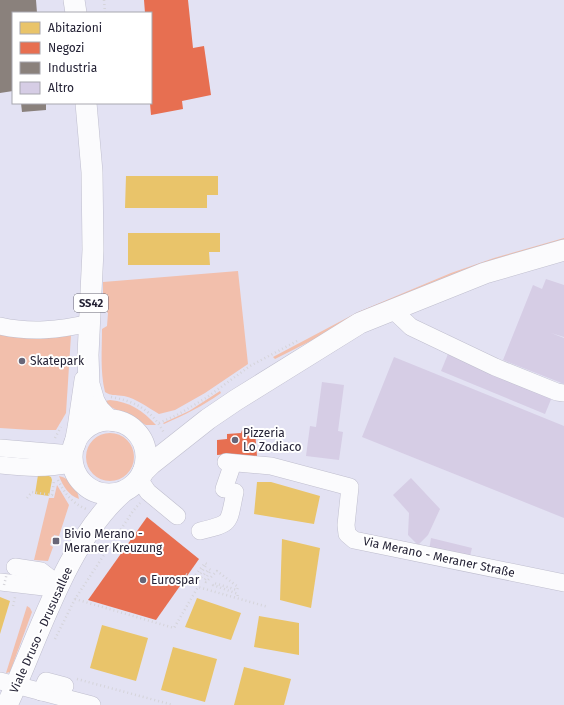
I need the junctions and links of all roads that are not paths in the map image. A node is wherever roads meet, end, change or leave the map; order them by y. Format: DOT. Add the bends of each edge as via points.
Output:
graph roads {
  1 [pos="74,0"];
  2 [pos="76,12"];
  3 [pos="86,104"];
  4 [pos="564,250"];
  5 [pos="393,310"];
  6 [pos="90,323"];
  7 [pos="0,326"];
  8 [pos="88,355"];
  9 [pos="564,392"];
  10 [pos="208,418"];
  11 [pos="124,425"];
  12 [pos="0,448"];
  13 [pos="72,459"];
  14 [pos="0,465"];
  15 [pos="135,481"];
  16 [pos="81,496"];
  17 [pos="177,516"];
  18 [pos="200,531"];
  19 [pos="75,555"];
  20 [pos="7,577"];
  21 [pos="564,583"];
  22 [pos="60,585"];
  23 [pos="68,682"];
  24 [pos="8,684"];
  25 [pos="41,692"];
  26 [pos="7,705"];
  27 [pos="92,705"];
  1 -- 2 [label="main road"];
  3 -- 6 [label="main road, SS42" via="92,172 93,250"];
  4 -- 5 [label="main road" via="485,273"];
  5 -- 9 [label="street" via="411,327 495,367 557,392"];
  5 -- 10 [label="main road" via="360,323"];
  6 -- 7 [label="street" via="50,330"];
  6 -- 8 [label="main road, SS42"];
  8 -- 11 [label="main road, SS42" via="89,384 94,401 109,420"];
  8 -- 13 [label="main road, SS42"];
  10 -- 11 [label="main road" via="185,431 166,437 152,437"];
  10 -- 15 [label="main road" via="151,464"];
  11 -- 13 [label="main road" via="102,421 90,426 78,438"];
  11 -- 15 [label="main road" via="141,438 145,448 146,460"];
  12 -- 13 [label="street"];
  13 -- 14 [label="street" via="54,468"];
  13 -- 16 [label="main road, Viale Druso - Drususallee" via="75,473 80,480"];
  15 -- 16 [label="main road" via="108,494"];
  15 -- 17 [label="street"];
  15 -- 19 [label="main road, Viale Druso - Drususallee" via="97,520"];
  16 -- 19 [label="main road, Viale Druso - Drususallee" via="90,491 92,499 90,515"];
  18 -- 21 [label="street, Via Merano - Meraner Straße" via="222,526 229,519 229,462 271,466 350,487 346,525 347,534 354,540"];
  19 -- 22 [label="main road, Viale Druso - Drususallee"];
  20 -- 22 [label="street" via="44,587"];
  22 -- 24 [label="main road, Viale Druso - Drususallee" via="40,626 34,645"];
  23 -- 25 [label="street" via="46,681"];
  24 -- 25 [label="street"];
  24 -- 26 [label="main road, Viale Druso - Drususallee"];
  25 -- 27 [label="street"];
}
